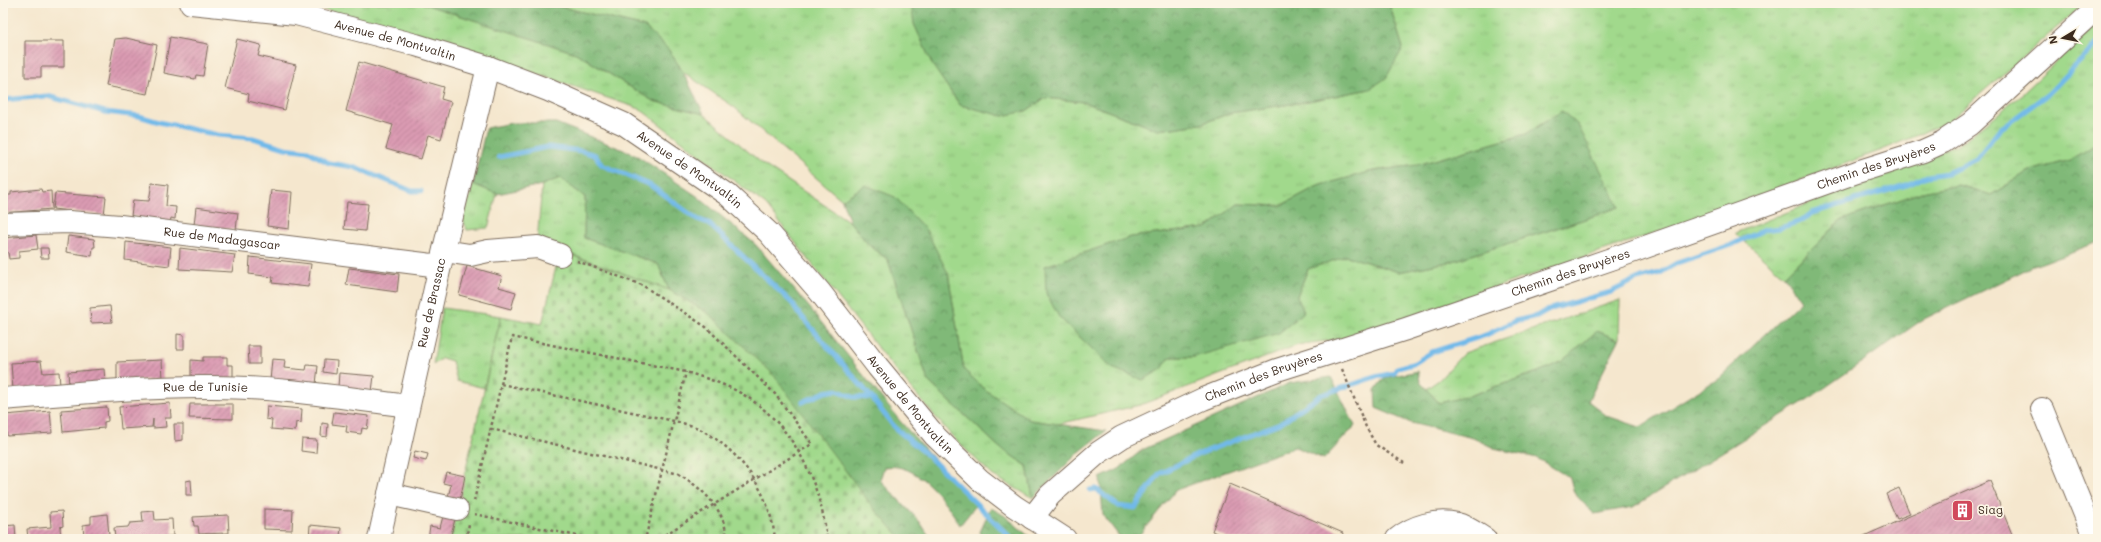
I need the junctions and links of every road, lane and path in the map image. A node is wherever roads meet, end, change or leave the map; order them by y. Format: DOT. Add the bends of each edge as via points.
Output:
graph roads {
  1 [pos="191,3"];
  2 [pos="2098,7"];
  3 [pos="488,67"];
  4 [pos="3,224"];
  5 [pos="560,255"];
  6 [pos="442,258"];
  7 [pos="1342,371"];
  8 [pos="686,372"];
  9 [pos="501,384"];
  10 [pos="3,399"];
  11 [pos="408,406"];
  12 [pos="2042,409"];
  13 [pos="674,421"];
  14 [pos="491,429"];
  15 [pos="800,451"];
  16 [pos="1404,463"];
  17 [pos="662,470"];
  18 [pos="755,479"];
  19 [pos="389,494"];
  20 [pos="714,504"];
  21 [pos="465,511"];
  22 [pos="1032,518"];
  23 [pos="646,536"];
  24 [pos="379,539"];
  25 [pos="466,539"];
  26 [pos="591,539"];
  27 [pos="635,539"];
  28 [pos="650,539"];
  29 [pos="658,539"];
  30 [pos="727,539"];
  31 [pos="775,539"];
  32 [pos="827,539"];
  33 [pos="1065,539"];
  34 [pos="1397,539"];
  35 [pos="1485,539"];
  36 [pos="2095,539"];
  1 -- 3 [label="street, Avenue de Montvaltin" via="296,14 416,45"];
  2 -- 22 [label="street, Chemin des Bruyères" via="1970,124 1943,142 1620,256 1277,370 1203,399 1122,437 1098,453 1050,495"];
  3 -- 6 [label="street, Rue de Brassac"];
  3 -- 22 [label="street, Avenue de Montvaltin" via="624,124 728,195 768,233 820,292 935,436 980,480"];
  4 -- 6 [label="street, Rue de Madagascar" via="69,222"];
  5 -- 6 [label="street, Rue de Madagascar" via="538,247"];
  5 -- 15 [label="path" via="642,285 706,327 775,394 812,444"];
  6 -- 11 [label="street, Rue de Brassac"];
  7 -- 16 [label="path" via="1376,445"];
  8 -- 9 [label="path" via="512,337"];
  8 -- 13 [label="path"];
  8 -- 15 [label="path" via="716,382 754,402 774,419"];
  9 -- 13 [label="path"];
  9 -- 14 [label="path"];
  10 -- 11 [label="street, Rue de Tunisie" via="204,386 332,395"];
  11 -- 19 [label="street, Rue de Brassac"];
  12 -- 36 [label="street"];
  13 -- 17 [label="path"];
  13 -- 18 [label="path" via="696,428 714,438 732,453"];
  14 -- 17 [label="path"];
  14 -- 21 [label="path"];
  15 -- 18 [label="path"];
  15 -- 32 [label="path" via="815,484"];
  17 -- 20 [label="path" via="679,474 694,483"];
  17 -- 23 [label="path"];
  18 -- 20 [label="path"];
  18 -- 31 [label="path" via="768,503"];
  19 -- 21 [label="street"];
  19 -- 24 [label="street, Rue de Brassac"];
  20 -- 29 [label="path"];
  20 -- 30 [label="path" via="722,518"];
  21 -- 25 [label="path"];
  21 -- 26 [label="path"];
  22 -- 33 [label="street, Avenue de Montvaltin"];
  23 -- 27 [label="path"];
  23 -- 28 [label="path"];
  34 -- 35 [label="street" via="1408,531 1426,524 1457,524"];
}
